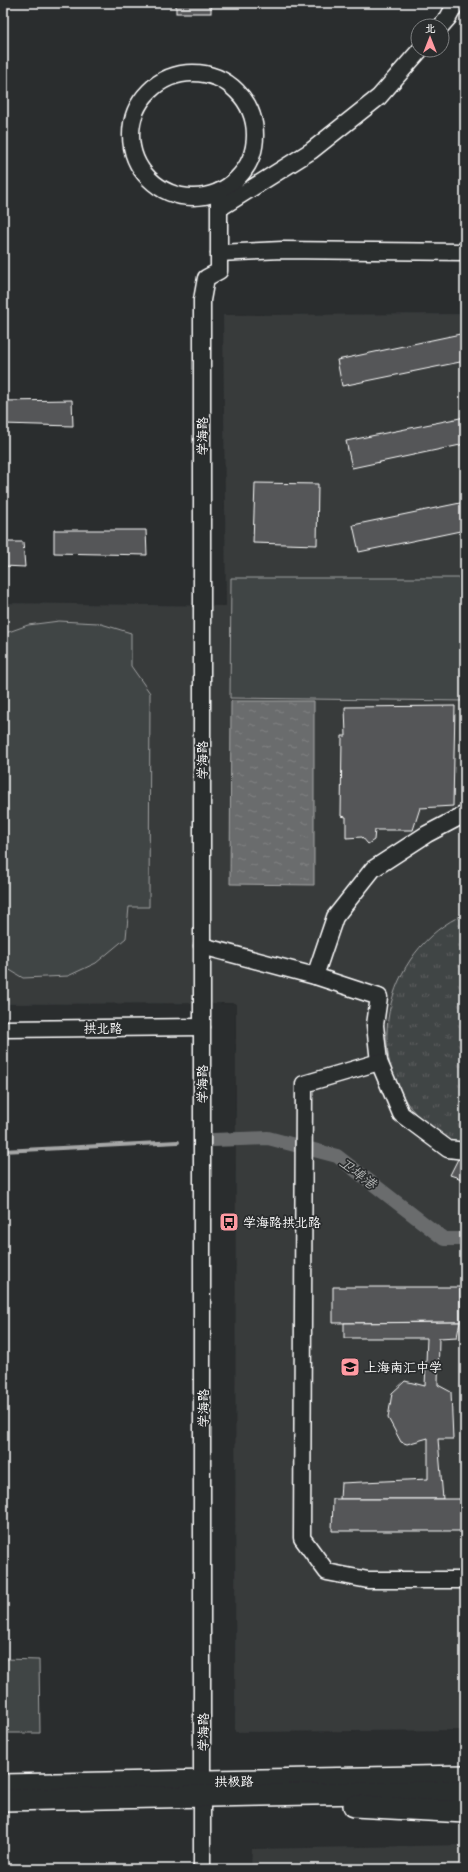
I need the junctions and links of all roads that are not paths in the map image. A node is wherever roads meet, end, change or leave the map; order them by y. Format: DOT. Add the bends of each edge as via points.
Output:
graph roads {
  1 [pos="456,3"];
  2 [pos="448,18"];
  3 [pos="413,58"];
  4 [pos="219,192"];
  5 [pos="220,208"];
  6 [pos="465,252"];
  7 [pos="219,253"];
  8 [pos="465,814"];
  9 [pos="202,946"];
  10 [pos="315,976"];
  11 [pos="202,1027"];
  12 [pos="3,1029"];
  13 [pos="379,1062"];
  14 [pos="465,1151"];
  15 [pos="465,1580"];
  16 [pos="465,1766"];
  17 [pos="465,1776"];
  18 [pos="3,1785"];
  19 [pos="240,1788"];
  20 [pos="203,1789"];
  21 [pos="465,1791"];
  22 [pos="3,1800"];
  23 [pos="465,1812"];
  24 [pos="202,1869"];
  1 -- 2 [label="street"];
  3 -- 5 [label="street" via="379,97 311,151"];
  4 -- 4 [label="street" via="193,197 180,196 161,189 146,176 135,159 131,139 133,119 138,107 155,86 172,77 192,73 213,76 232,86 246,102 254,121 255,142 249,163 237,180"];
  4 -- 5 [label="street"];
  5 -- 7 [label="street"];
  6 -- 7 [label="street" via="282,250"];
  7 -- 9 [label="street, 学海路" via="219,271 206,278 202,300"];
  8 -- 10 [label="street" via="427,834 373,869 335,917"];
  9 -- 10 [label="street"];
  9 -- 11 [label="street, 学海路"];
  10 -- 13 [label="street" via="378,997 375,1025"];
  11 -- 12 [label="street, 拱北路"];
  11 -- 20 [label="street, 学海路"];
  13 -- 14 [label="street" via="401,1114 448,1149"];
  13 -- 15 [label="street" via="304,1084 302,1538 327,1572 368,1580"];
  16 -- 19 [label="main road" via="346,1771"];
  17 -- 19 [label="main road, 拱极路"];
  18 -- 20 [label="main road, 拱极路"];
  19 -- 20 [label="main road, 拱极路"];
  19 -- 21 [label="main road, 拱极路"];
  19 -- 23 [label="main road" via="347,1806"];
  20 -- 22 [label="main road, 拱极路"];
  20 -- 24 [label="street, 学海路"];
}
